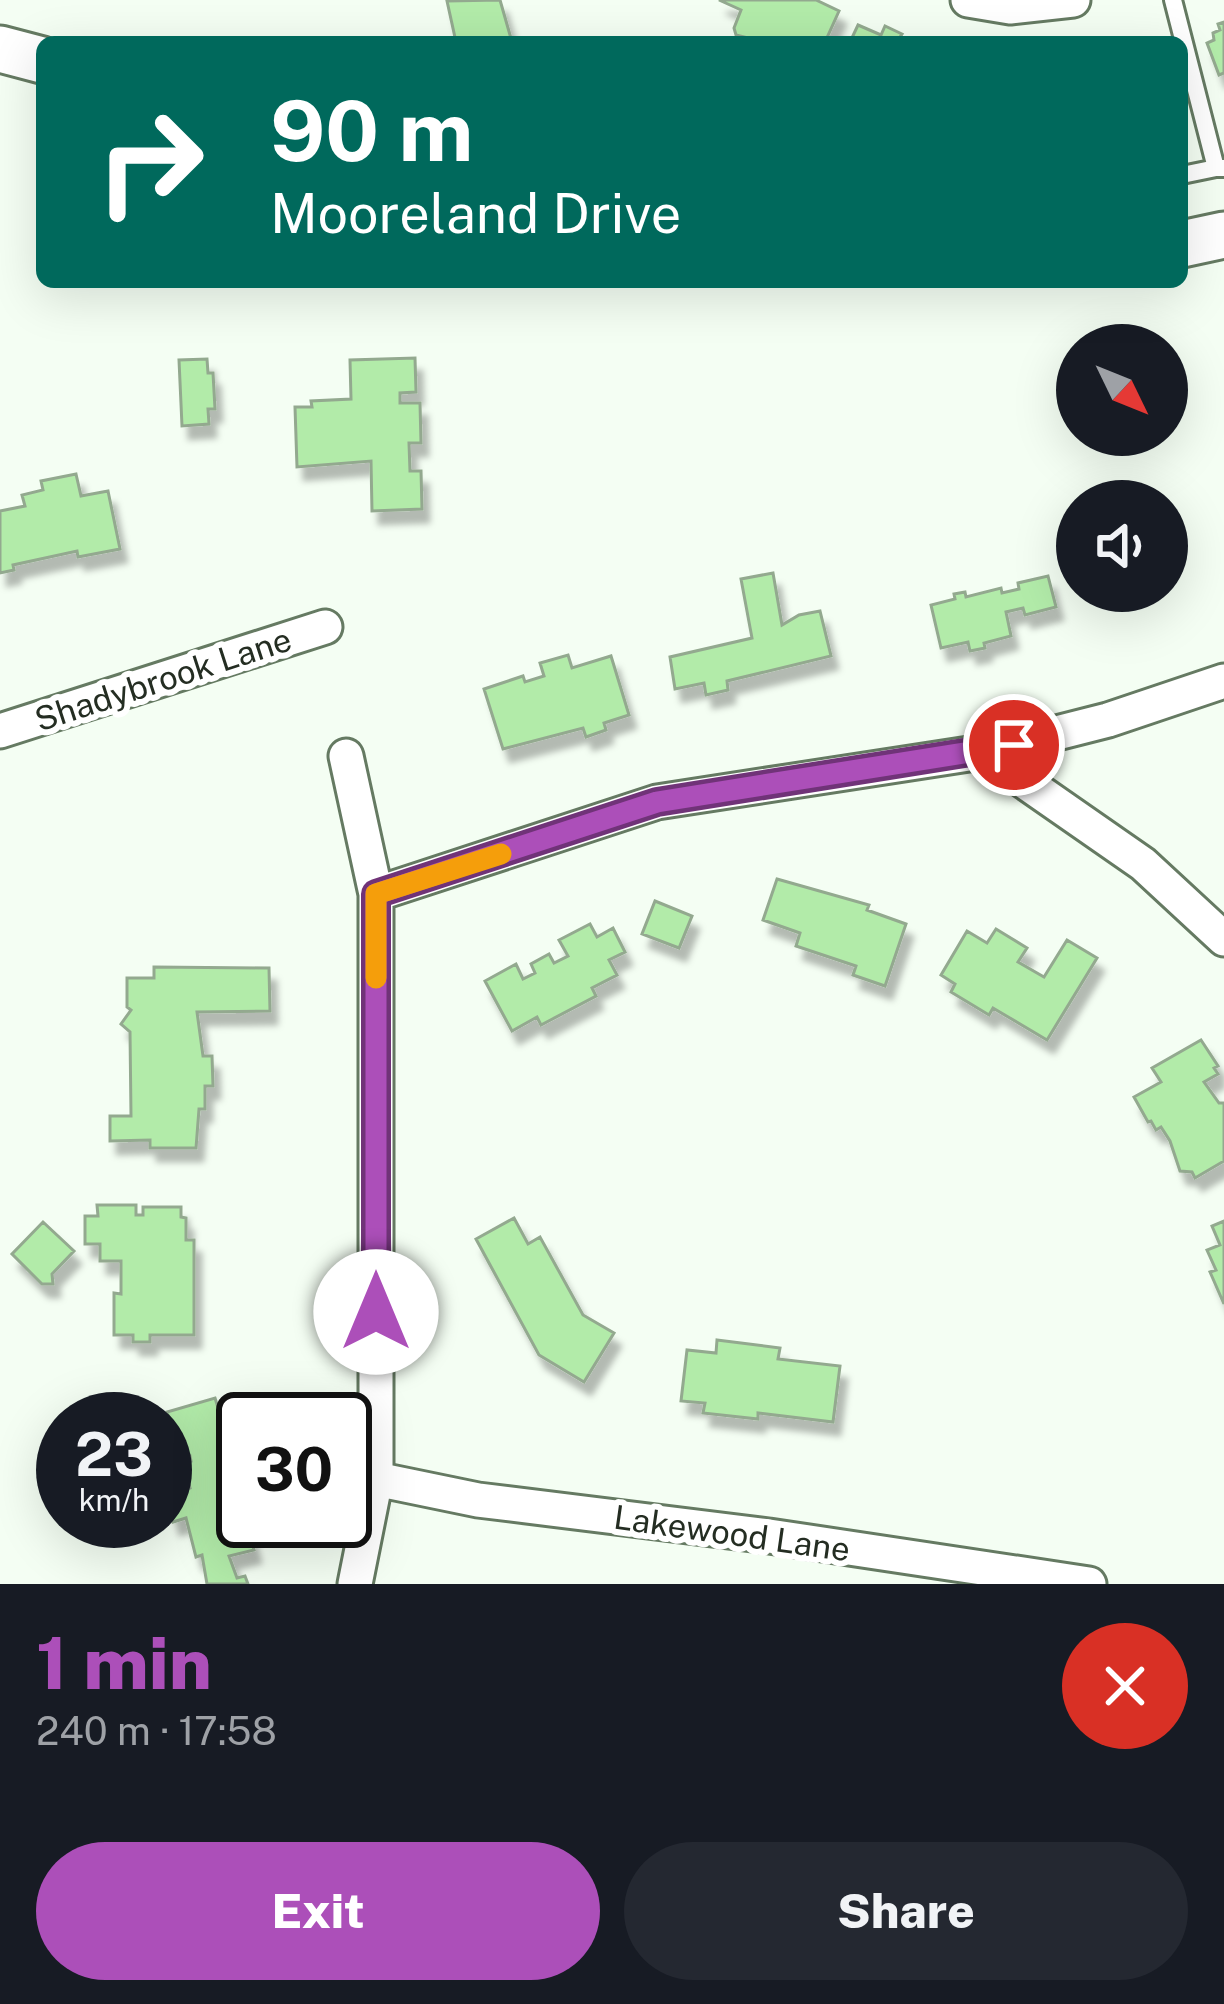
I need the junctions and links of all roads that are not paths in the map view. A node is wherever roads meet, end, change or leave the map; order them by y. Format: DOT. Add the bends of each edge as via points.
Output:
graph roads {
  1 [pos="968,0"];
  2 [pos="1073,0"];
  3 [pos="1173,0"];
  4 [pos="1183,36"];
  5 [pos="0,50"];
  6 [pos="1188,54"];
  7 [pos="36,59"];
  8 [pos="1220,168"];
  9 [pos="1188,174"];
  10 [pos="1224,235"];
  11 [pos="1188,243"];
  12 [pos="326,627"];
  13 [pos="1224,681"];
  14 [pos="0,731"];
  15 [pos="982,752"];
  16 [pos="346,756"];
  17 [pos="376,894"];
  18 [pos="1224,939"];
  19 [pos="376,1479"];
  20 [pos="355,1584"];
  21 [pos="1089,1584"];
  1 -- 2 [label="street" via="1024,7"];
  3 -- 4 [label="lane"];
  5 -- 7 [label="main road"];
  6 -- 8 [label="lane"];
  8 -- 9 [label="lane"];
  10 -- 11 [label="main road"];
  12 -- 14 [label="street, Shadybrook Lane"];
  13 -- 15 [label="street"];
  15 -- 17 [label="street" via="657,802"];
  15 -- 18 [label="street" via="1142,864"];
  16 -- 17 [label="street"];
  17 -- 19 [label="street"];
  19 -- 20 [label="street"];
  19 -- 21 [label="street, Lakewood Lane"];
}
